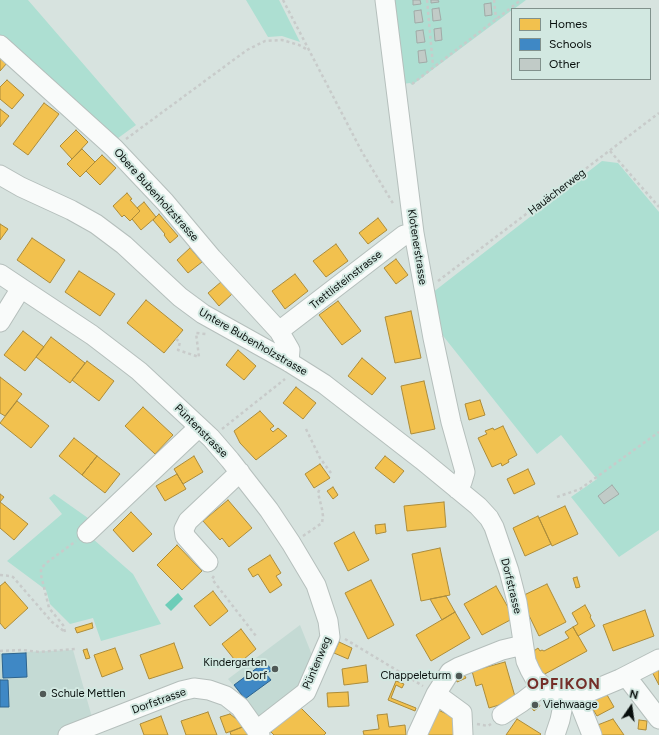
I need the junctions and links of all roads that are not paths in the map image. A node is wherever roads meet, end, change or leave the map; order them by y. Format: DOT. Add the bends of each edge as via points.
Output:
graph roads {
  1 [pos="386,0"];
  2 [pos="0,45"];
  3 [pos="0,174"];
  4 [pos="414,233"];
  5 [pos="0,274"];
  6 [pos="21,288"];
  7 [pos="0,322"];
  8 [pos="279,331"];
  9 [pos="293,365"];
  10 [pos="199,427"];
  11 [pos="240,472"];
  12 [pos="457,489"];
  13 [pos="494,527"];
  14 [pos="87,533"];
  15 [pos="208,562"];
  16 [pos="328,621"];
  17 [pos="523,645"];
  18 [pos="659,659"];
  19 [pos="626,676"];
  20 [pos="543,686"];
  21 [pos="436,694"];
  22 [pos="571,698"];
  23 [pos="502,715"];
  24 [pos="659,719"];
  25 [pos="258,732"];
  26 [pos="68,735"];
  27 [pos="416,735"];
  28 [pos="463,735"];
  29 [pos="555,735"];
  30 [pos="592,735"];
  1 -- 4 [label="street, Klotenerstrasse"];
  2 -- 8 [label="street, Obere Bubenholzstrasse" via="114,148"];
  3 -- 9 [label="street, Untere Bubenholzstrasse" via="21,188 96,224 203,314"];
  4 -- 8 [label="street, Trettlisteinstrasse" via="404,235"];
  4 -- 12 [label="street, Klotenerstrasse" via="434,346 465,472"];
  5 -- 6 [label="street, Püntenstrasse"];
  6 -- 7 [label="street"];
  6 -- 10 [label="street, Püntenstrasse" via="92,335 139,371"];
  8 -- 9 [label="street, Obere Bubenholzstrasse" via="290,350"];
  9 -- 12 [label="street, Untere Bubenholzstrasse" via="324,384"];
  10 -- 11 [label="street, Püntenstrasse"];
  10 -- 14 [label="street"];
  11 -- 15 [label="street" via="188,521 184,529 185,536"];
  11 -- 16 [label="street, Püntenstrasse" via="269,510 316,585"];
  12 -- 13 [label="street, Untere Bubenholzstrasse" via="482,510"];
  13 -- 17 [label="street, Dorfstrasse" via="517,602"];
  16 -- 25 [label="street, Püntenweg" via="330,637 306,692"];
  17 -- 20 [label="street" via="530,670"];
  17 -- 21 [label="street" via="502,650 450,672"];
  18 -- 19 [label="street"];
  19 -- 22 [label="street"];
  19 -- 24 [label="street"];
  20 -- 22 [label="street" via="549,691"];
  20 -- 23 [label="street"];
  21 -- 27 [label="street"];
  21 -- 28 [label="street" via="462,713"];
  22 -- 29 [label="street"];
  22 -- 30 [label="street"];
  25 -- 26 [label="street, Dorfstrasse" via="240,707 226,696 194,688"];
}
